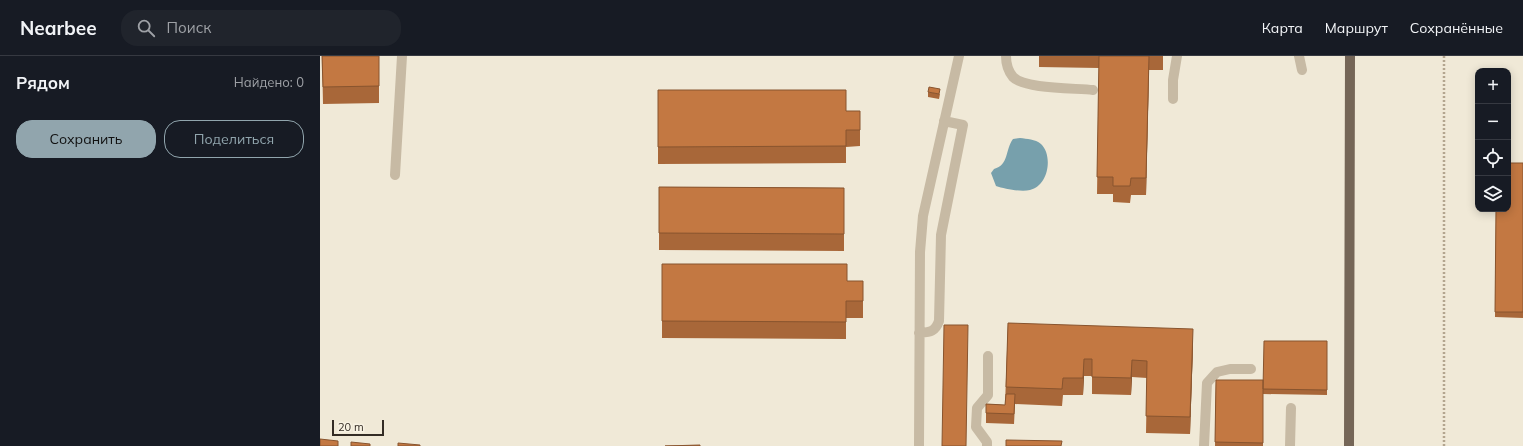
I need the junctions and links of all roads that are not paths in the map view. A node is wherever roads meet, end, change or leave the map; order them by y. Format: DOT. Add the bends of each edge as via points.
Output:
graph roads {
  1 [pos="402,56"];
  2 [pos="959,56"];
  3 [pos="1006,56"];
  4 [pos="1178,56"];
  5 [pos="1299,56"];
  6 [pos="1350,56"];
  7 [pos="1302,70"];
  8 [pos="1093,90"];
  9 [pos="1173,99"];
  10 [pos="944,121"];
  11 [pos="394,175"];
  12 [pos="919,333"];
  13 [pos="988,356"];
  14 [pos="1252,369"];
  15 [pos="1291,408"];
  16 [pos="919,446"];
  17 [pos="987,446"];
  18 [pos="1204,446"];
  19 [pos="1290,446"];
  20 [pos="1349,446"];
  1 -- 11 [label="lane"];
  2 -- 10 [label="lane"];
  3 -- 8 [label="lane" via="1006,63 1013,77 1026,84"];
  4 -- 9 [label="lane" via="1173,80"];
  5 -- 7 [label="lane"];
  6 -- 20 [label="main road"];
  10 -- 12 [label="lane" via="922,216"];
  10 -- 12 [label="lane" via="962,125 941,235 939,320 936,329"];
  12 -- 16 [label="lane"];
  13 -- 17 [label="lane" via="988,395 977,408 976,427 987,442"];
  14 -- 18 [label="lane" via="1217,372 1207,383"];
  15 -- 19 [label="lane"];
}
